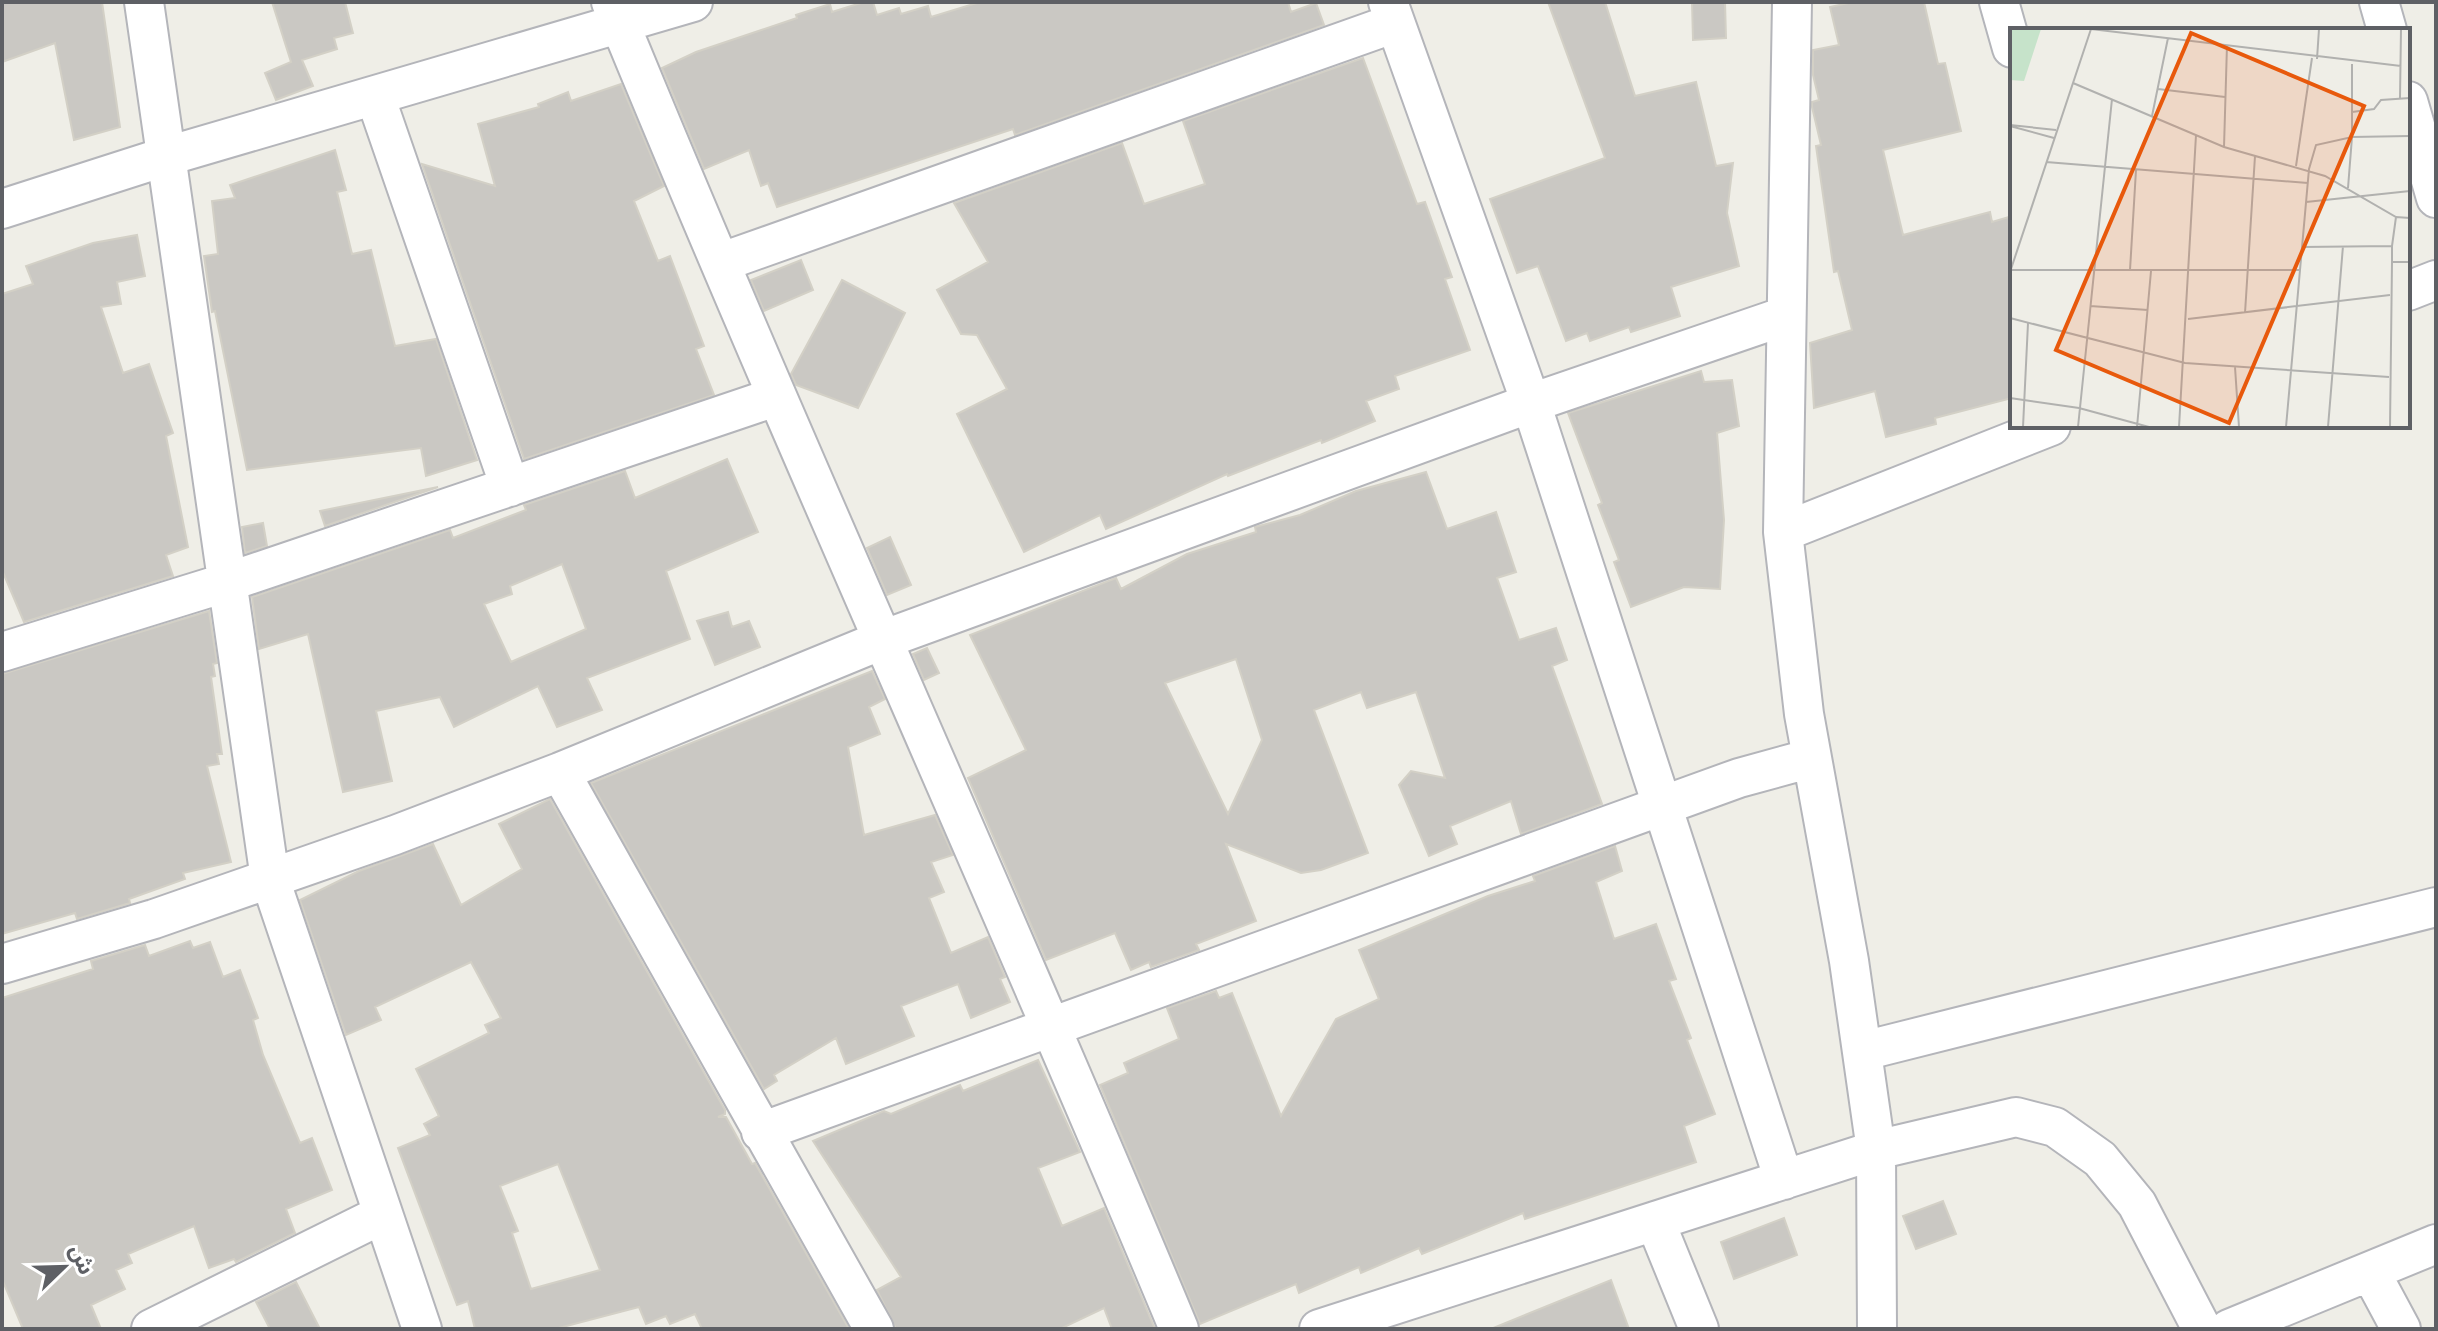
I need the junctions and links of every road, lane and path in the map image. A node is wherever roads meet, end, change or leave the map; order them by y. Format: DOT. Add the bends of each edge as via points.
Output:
graph roads {
  1 [pos="144,2"];
  2 [pos="693,2"];
  3 [pos="1792,2"];
  4 [pos="1999,2"];
  5 [pos="2379,2"];
  6 [pos="1392,12"];
  7 [pos="615,14"];
  8 [pos="2386,28"];
  9 [pos="2010,41"];
  10 [pos="375,96"];
  11 [pos="2410,107"];
  12 [pos="164,157"];
  13 [pos="2434,182"];
  14 [pos="2,209"];
  15 [pos="722,262"];
  16 [pos="2436,280"];
  17 [pos="2410,290"];
  18 [pos="1785,316"];
  19 [pos="775,397"];
  20 [pos="1531,403"];
  21 [pos="2046,428"];
  22 [pos="510,487"];
  23 [pos="1783,532"];
  24 [pos="228,582"];
  25 [pos="882,640"];
  26 [pos="2,652"];
  27 [pos="1812,758"];
  28 [pos="560,772"];
  29 [pos="1663,807"];
  30 [pos="270,879"];
  31 [pos="2436,907"];
  32 [pos="2,964"];
  33 [pos="1053,1026"];
  34 [pos="1863,1051"];
  35 [pos="761,1132"];
  36 [pos="1876,1150"];
  37 [pos="1784,1180"];
  38 [pos="383,1214"];
  39 [pos="1655,1221"];
  40 [pos="2436,1244"];
  41 [pos="2371,1273"];
  42 [pos="1342,1325"];
  43 [pos="151,1329"];
  44 [pos="422,1329"];
  45 [pos="874,1329"];
  46 [pos="1179,1329"];
  47 [pos="1699,1329"];
  48 [pos="1877,1329"];
  49 [pos="2202,1329"];
  50 [pos="2229,1329"];
  51 [pos="2401,1329"];
  1 -- 12 [label="street"];
  2 -- 7 [label="street"];
  3 -- 18 [label="street"];
  4 -- 9 [label="street"];
  5 -- 8 [label="street"];
  6 -- 15 [label="street"];
  6 -- 20 [label="street"];
  7 -- 10 [label="street"];
  7 -- 15 [label="street"];
  10 -- 12 [label="street"];
  10 -- 22 [label="street"];
  11 -- 13 [label="street"];
  12 -- 14 [label="street"];
  12 -- 24 [label="street"];
  15 -- 19 [label="street"];
  16 -- 17 [label="street"];
  18 -- 20 [label="street"];
  18 -- 23 [label="street"];
  19 -- 22 [label="street"];
  19 -- 25 [label="street"];
  20 -- 25 [label="street"];
  20 -- 29 [label="street"];
  21 -- 23 [label="street"];
  22 -- 24 [label="street"];
  23 -- 27 [label="street"];
  24 -- 26 [label="street"];
  24 -- 30 [label="street"];
  25 -- 28 [label="street"];
  25 -- 33 [label="street"];
  27 -- 29 [label="street"];
  27 -- 34 [label="street"];
  28 -- 30 [label="street"];
  28 -- 35 [label="street"];
  29 -- 33 [label="street"];
  29 -- 37 [label="street"];
  30 -- 32 [label="street"];
  30 -- 38 [label="street"];
  31 -- 34 [label="street"];
  33 -- 35 [label="street"];
  33 -- 46 [label="street"];
  34 -- 36 [label="street"];
  35 -- 45 [label="street"];
  36 -- 37 [label="street"];
  36 -- 48 [label="street"];
  36 -- 49 [label="street" via="2016,1117 2055,1127 2100,1159 2137,1204"];
  37 -- 39 [label="street"];
  38 -- 43 [label="street"];
  38 -- 44 [label="street"];
  39 -- 42 [label="street"];
  39 -- 47 [label="street"];
  40 -- 41 [label="street"];
  41 -- 50 [label="street"];
  41 -- 51 [label="street"];
}
